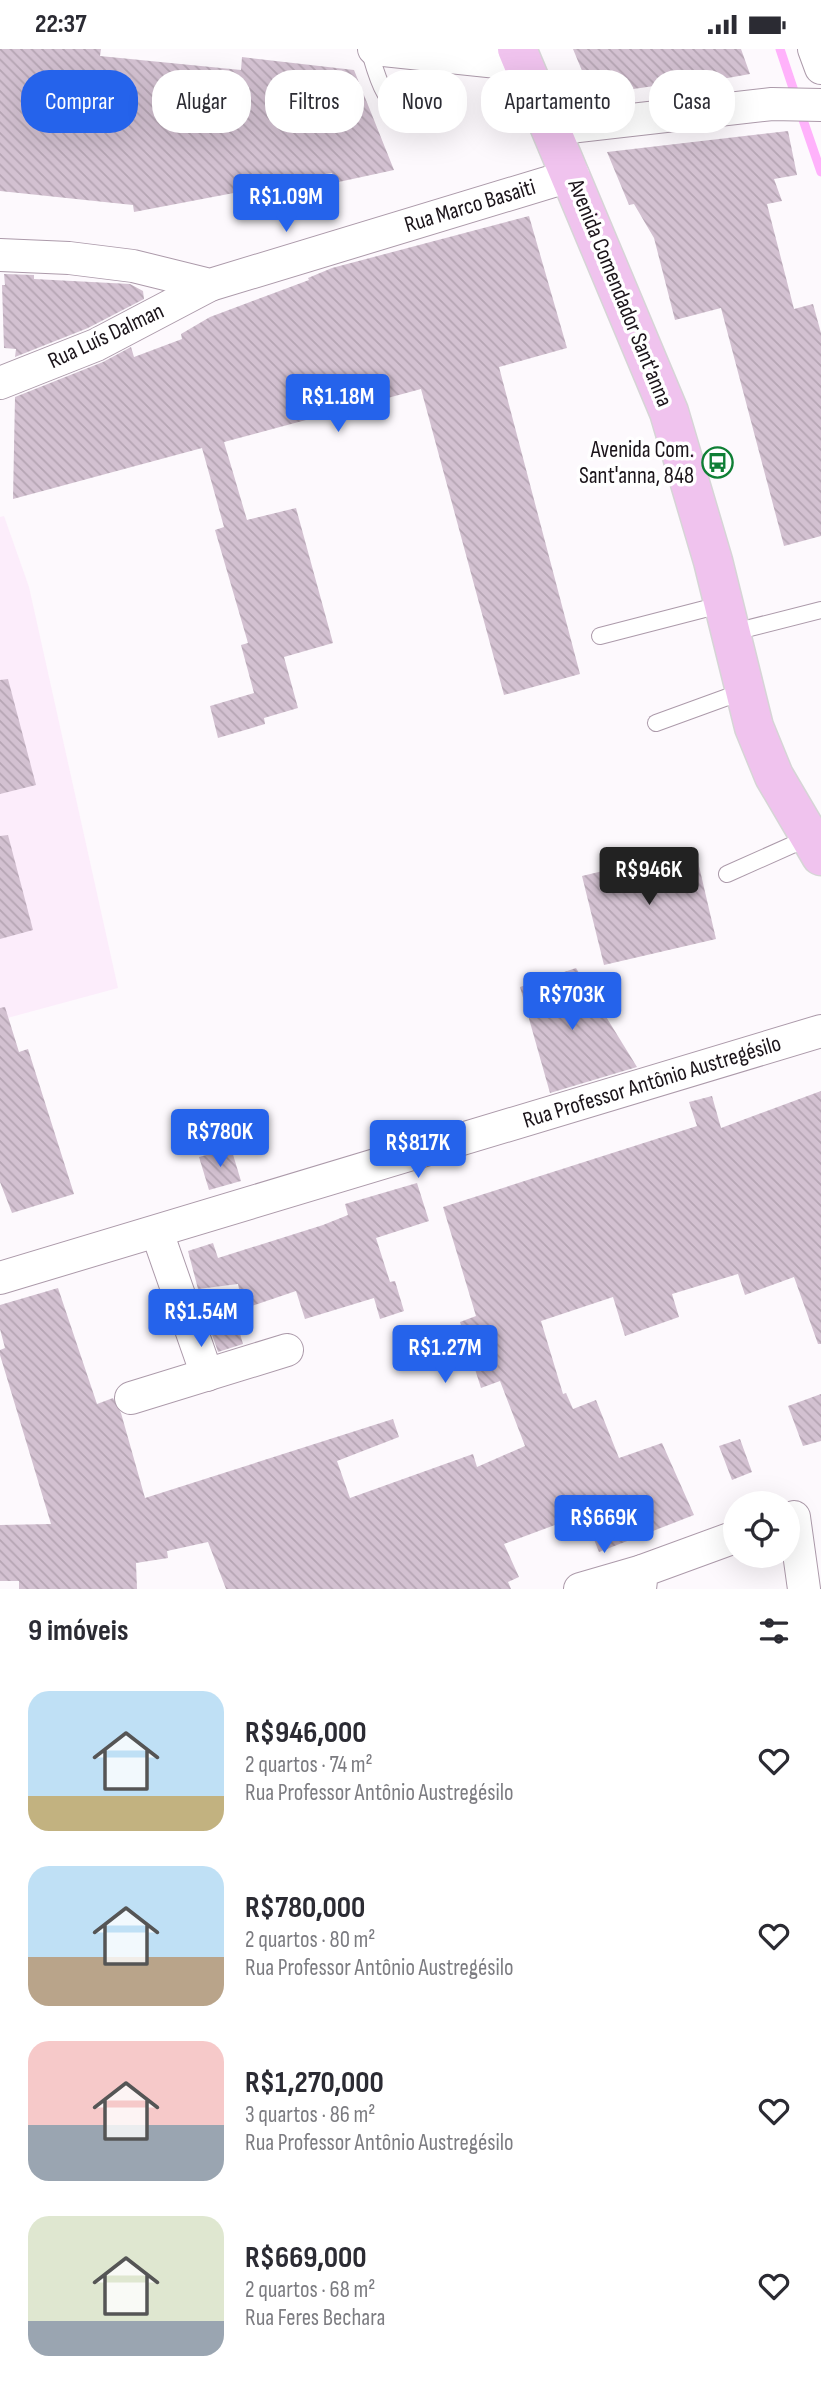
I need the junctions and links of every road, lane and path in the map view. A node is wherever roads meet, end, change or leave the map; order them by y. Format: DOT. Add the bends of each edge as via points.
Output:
graph roads {
  1 [pos="369,49"];
  2 [pos="374,49"];
  3 [pos="814,49"];
  4 [pos="520,57"];
  5 [pos="821,68"];
  6 [pos="378,76"];
  7 [pos="821,105"];
  8 [pos="635,120"];
  9 [pos="554,133"];
  10 [pos="573,175"];
  11 [pos="0,254"];
  12 [pos="210,285"];
  13 [pos="0,383"];
  14 [pos="821,610"];
  15 [pos="727,619"];
  16 [pos="600,636"];
  17 [pos="744,691"];
  18 [pos="656,723"];
  19 [pos="815,846"];
  20 [pos="727,874"];
  21 [pos="821,1031"];
  22 [pos="157,1232"];
  23 [pos="0,1278"];
  24 [pos="288,1350"];
  25 [pos="207,1375"];
  26 [pos="131,1398"];
  27 [pos="801,1516"];
  28 [pos="723,1542"];
  29 [pos="641,1580"];
  30 [pos="580,1589"];
  31 [pos="804,1589"];
  1 -- 6 [label="lane"];
  2 -- 4 [label="street"];
  3 -- 5 [label="street"];
  7 -- 8 [label="street" via="776,104"];
  9 -- 10 [label="main road, Avenida Comendador Sant'anna"];
  10 -- 12 [label="street, Rua Marco Basaiti"];
  10 -- 15 [label="main road, Avenida Comendador Sant'anna" via="670,412"];
  11 -- 12 [label="street" via="133,266"];
  12 -- 13 [label="street, Rua Luís Dalman" via="96,345"];
  14 -- 15 [label="lane"];
  15 -- 16 [label="lane"];
  15 -- 17 [label="main road, Avenida Comendador Sant'anna"];
  17 -- 18 [label="lane"];
  17 -- 19 [label="main road, Avenida Comendador Sant'anna" via="774,776"];
  19 -- 20 [label="lane"];
  21 -- 22 [label="street, Rua Professor Antônio Austregésilo"];
  22 -- 23 [label="street, Rua Professor Antônio Austregésilo"];
  22 -- 25 [label="street"];
  24 -- 25 [label="street"];
  25 -- 26 [label="street"];
  27 -- 31 [label="street"];
  28 -- 29 [label="street"];
  29 -- 30 [label="street"];
}
